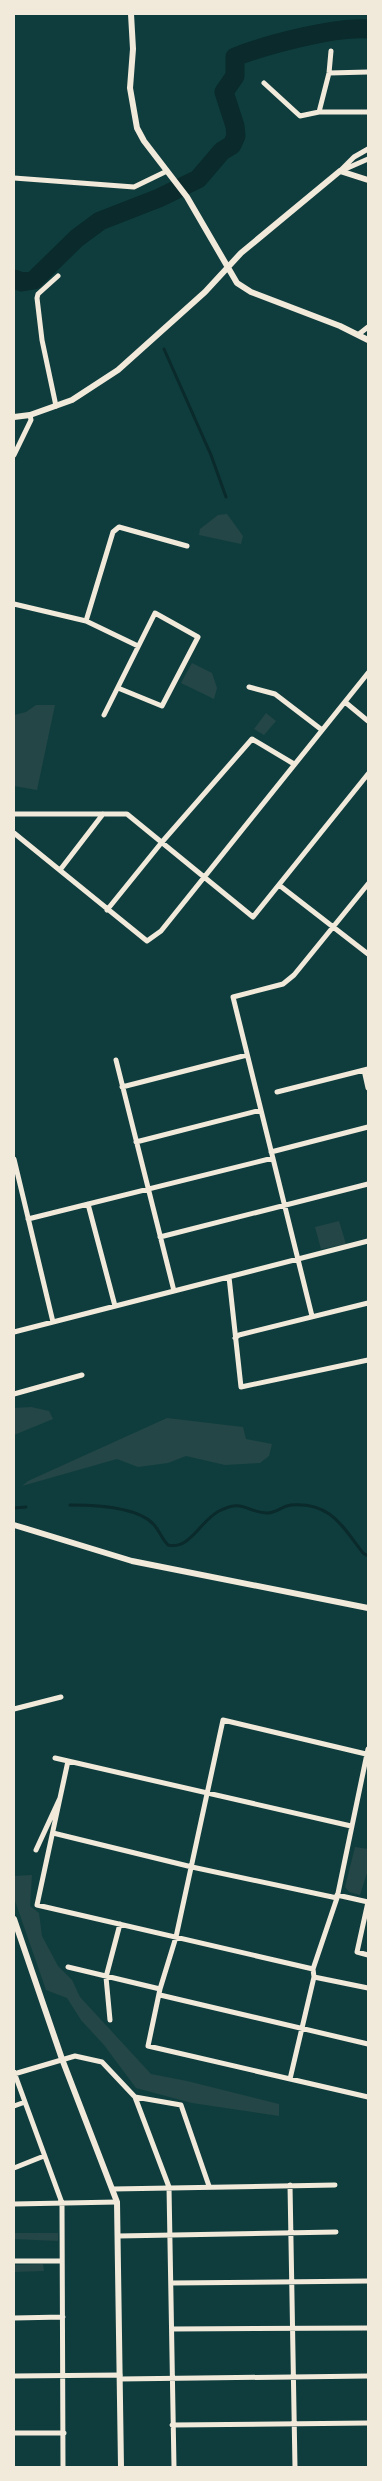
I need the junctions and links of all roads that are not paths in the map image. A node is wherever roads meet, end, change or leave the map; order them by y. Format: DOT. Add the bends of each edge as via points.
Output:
graph roads {
  1 [pos="131,14"];
  2 [pos="331,51"];
  3 [pos="368,72"];
  4 [pos="329,73"];
  5 [pos="264,83"];
  6 [pos="319,112"];
  7 [pos="368,112"];
  8 [pos="368,149"];
  9 [pos="368,159"];
  10 [pos="167,170"];
  11 [pos="340,171"];
  12 [pos="14,178"];
  13 [pos="368,180"];
  14 [pos="228,270"];
  15 [pos="58,276"];
  16 [pos="368,326"];
  17 [pos="359,334"];
  18 [pos="368,340"];
  19 [pos="56,406"];
  20 [pos="30,415"];
  21 [pos="14,417"];
  22 [pos="14,454"];
  23 [pos="187,546"];
  24 [pos="14,604"];
  25 [pos="86,622"];
  26 [pos="138,646"];
  27 [pos="368,673"];
  28 [pos="249,687"];
  29 [pos="118,688"];
  30 [pos="345,702"];
  31 [pos="104,715"];
  32 [pos="368,721"];
  33 [pos="322,730"];
  34 [pos="294,764"];
  35 [pos="368,774"];
  36 [pos="14,814"];
  37 [pos="103,814"];
  38 [pos="14,833"];
  39 [pos="162,842"];
  40 [pos="60,870"];
  41 [pos="203,876"];
  42 [pos="279,884"];
  43 [pos="368,884"];
  44 [pos="107,910"];
  45 [pos="334,926"];
  46 [pos="368,954"];
  47 [pos="247,1055"];
  48 [pos="116,1060"];
  49 [pos="366,1070"];
  50 [pos="122,1086"];
  51 [pos="368,1088"];
  52 [pos="277,1092"];
  53 [pos="261,1110"];
  54 [pos="368,1127"];
  55 [pos="136,1142"];
  56 [pos="271,1152"];
  57 [pos="272,1158"];
  58 [pos="14,1159"];
  59 [pos="368,1184"];
  60 [pos="17,1185"];
  61 [pos="148,1189"];
  62 [pos="88,1204"];
  63 [pos="284,1206"];
  64 [pos="28,1219"];
  65 [pos="160,1237"];
  66 [pos="368,1241"];
  67 [pos="297,1259"];
  68 [pos="229,1277"];
  69 [pos="174,1291"];
  70 [pos="368,1303"];
  71 [pos="114,1306"];
  72 [pos="312,1316"];
  73 [pos="52,1322"];
  74 [pos="14,1332"];
  75 [pos="235,1338"];
  76 [pos="368,1360"];
  77 [pos="82,1375"];
  78 [pos="14,1394"];
  79 [pos="14,1525"];
  80 [pos="368,1608"];
  81 [pos="61,1696"];
  82 [pos="14,1709"];
  83 [pos="367,1751"];
  84 [pos="56,1758"];
  85 [pos="68,1761"];
  86 [pos="207,1794"];
  87 [pos="60,1798"];
  88 [pos="351,1826"];
  89 [pos="53,1833"];
  90 [pos="36,1850"];
  91 [pos="192,1867"];
  92 [pos="337,1897"];
  93 [pos="368,1902"];
  94 [pos="14,1919"];
  95 [pos="120,1924"];
  96 [pos="176,1937"];
  97 [pos="368,1955"];
  98 [pos="68,1967"];
  99 [pos="313,1969"];
  100 [pos="106,1977"];
  101 [pos="314,1977"];
  102 [pos="368,1988"];
  103 [pos="160,1992"];
  104 [pos="110,2020"];
  105 [pos="301,2029"];
  106 [pos="368,2044"];
  107 [pos="62,2058"];
  108 [pos="14,2073"];
  109 [pos="290,2079"];
  110 [pos="135,2097"];
  111 [pos="368,2097"];
  112 [pos="25,2102"];
  113 [pos="14,2106"];
  114 [pos="44,2156"];
  115 [pos="14,2168"];
  116 [pos="335,2184"];
  117 [pos="290,2185"];
  118 [pos="209,2186"];
  119 [pos="168,2187"];
  120 [pos="113,2189"];
  121 [pos="117,2202"];
  122 [pos="62,2203"];
  123 [pos="14,2204"];
  124 [pos="336,2232"];
  125 [pos="292,2234"];
  126 [pos="169,2235"];
  127 [pos="118,2236"];
  128 [pos="14,2261"];
  129 [pos="62,2261"];
  130 [pos="368,2281"];
  131 [pos="292,2282"];
  132 [pos="170,2284"];
  133 [pos="14,2318"];
  134 [pos="63,2318"];
  135 [pos="293,2328"];
  136 [pos="368,2328"];
  137 [pos="172,2329"];
  138 [pos="14,2376"];
  139 [pos="64,2376"];
  140 [pos="368,2376"];
  141 [pos="120,2377"];
  142 [pos="171,2377"];
  143 [pos="294,2377"];
  144 [pos="294,2423"];
  145 [pos="368,2423"];
  146 [pos="172,2425"];
  147 [pos="14,2433"];
  148 [pos="64,2433"];
  149 [pos="64,2467"];
  150 [pos="121,2467"];
  151 [pos="174,2467"];
  152 [pos="294,2467"];
  1 -- 10 [label="street" via="134,27 131,106 144,141"];
  2 -- 4 [label="street"];
  3 -- 4 [label="street"];
  4 -- 6 [label="street"];
  5 -- 6 [label="street" via="300,116"];
  6 -- 7 [label="street"];
  8 -- 11 [label="street"];
  9 -- 11 [label="street"];
  10 -- 12 [label="street" via="134,187"];
  10 -- 14 [label="street" via="188,197"];
  11 -- 13 [label="street"];
  11 -- 14 [label="street" via="275,223"];
  14 -- 17 [label="street" via="237,283 251,292"];
  14 -- 19 [label="street" via="118,370 92,389"];
  15 -- 19 [label="street" via="37,298"];
  16 -- 17 [label="street"];
  17 -- 18 [label="street"];
  19 -- 20 [label="street"];
  20 -- 21 [label="street"];
  20 -- 22 [label="street" via="31,420"];
  23 -- 25 [label="street" via="119,527 112,532"];
  24 -- 25 [label="street"];
  25 -- 26 [label="street"];
  26 -- 29 [label="street"];
  26 -- 29 [label="street" via="155,613 198,637 162,706"];
  27 -- 30 [label="street"];
  28 -- 33 [label="street" via="274,694"];
  29 -- 31 [label="street"];
  30 -- 32 [label="street"];
  30 -- 33 [label="street"];
  33 -- 34 [label="street"];
  34 -- 39 [label="street" via="252,739"];
  34 -- 41 [label="street"];
  35 -- 42 [label="street"];
  36 -- 37 [label="street"];
  37 -- 39 [label="street" via="127,814"];
  37 -- 40 [label="street"];
  38 -- 40 [label="street"];
  39 -- 41 [label="street"];
  39 -- 44 [label="street"];
  40 -- 44 [label="street"];
  41 -- 42 [label="street" via="253,917"];
  41 -- 44 [label="street" via="161,931 147,941"];
  42 -- 45 [label="street"];
  43 -- 45 [label="street"];
  45 -- 46 [label="street"];
  45 -- 47 [label="street" via="283,984 233,997"];
  47 -- 50 [label="street"];
  47 -- 53 [label="street"];
  48 -- 50 [label="street"];
  49 -- 51 [label="street"];
  49 -- 52 [label="street"];
  50 -- 55 [label="street"];
  53 -- 55 [label="street"];
  53 -- 56 [label="street"];
  54 -- 56 [label="street"];
  55 -- 61 [label="street"];
  56 -- 57 [label="street"];
  57 -- 61 [label="street"];
  57 -- 63 [label="street"];
  58 -- 60 [label="street"];
  59 -- 63 [label="street"];
  60 -- 64 [label="street"];
  61 -- 62 [label="street"];
  61 -- 65 [label="street"];
  62 -- 64 [label="street"];
  62 -- 71 [label="street"];
  63 -- 65 [label="street"];
  63 -- 67 [label="street"];
  64 -- 73 [label="street"];
  65 -- 69 [label="street"];
  66 -- 67 [label="street"];
  67 -- 68 [label="street"];
  67 -- 72 [label="street"];
  68 -- 69 [label="street"];
  68 -- 75 [label="street"];
  69 -- 71 [label="street"];
  70 -- 72 [label="street"];
  71 -- 73 [label="street"];
  72 -- 75 [label="street"];
  73 -- 74 [label="street"];
  75 -- 76 [label="street" via="240,1387"];
  77 -- 78 [label="street"];
  79 -- 80 [label="street" via="132,1561"];
  81 -- 82 [label="street"];
  83 -- 86 [label="street" via="223,1720"];
  83 -- 88 [label="street"];
  84 -- 85 [label="street"];
  85 -- 86 [label="street"];
  85 -- 87 [label="street"];
  86 -- 88 [label="street"];
  86 -- 91 [label="street"];
  87 -- 89 [label="street"];
  87 -- 90 [label="street"];
  88 -- 92 [label="street"];
  89 -- 91 [label="street"];
  89 -- 95 [label="street" via="38,1904"];
  91 -- 92 [label="street"];
  91 -- 96 [label="street"];
  92 -- 93 [label="street"];
  92 -- 99 [label="street"];
  93 -- 97 [label="street" via="357,1952"];
  94 -- 107 [label="street"];
  95 -- 96 [label="street"];
  95 -- 100 [label="street"];
  96 -- 99 [label="street"];
  96 -- 103 [label="street"];
  98 -- 100 [label="street"];
  99 -- 101 [label="street"];
  100 -- 103 [label="street"];
  100 -- 104 [label="street"];
  101 -- 102 [label="street"];
  101 -- 105 [label="street"];
  103 -- 105 [label="street"];
  103 -- 109 [label="street" via="148,2046"];
  105 -- 106 [label="street"];
  105 -- 109 [label="street"];
  107 -- 108 [label="street"];
  107 -- 110 [label="street" via="75,2056 102,2062"];
  107 -- 120 [label="street"];
  108 -- 112 [label="street"];
  109 -- 111 [label="street"];
  110 -- 118 [label="street" via="181,2104"];
  110 -- 119 [label="street"];
  112 -- 113 [label="street"];
  112 -- 114 [label="street"];
  114 -- 115 [label="street"];
  114 -- 122 [label="street"];
  116 -- 117 [label="street"];
  117 -- 118 [label="street"];
  117 -- 125 [label="street"];
  118 -- 119 [label="street"];
  119 -- 120 [label="street"];
  119 -- 126 [label="street"];
  120 -- 121 [label="street"];
  121 -- 122 [label="street"];
  121 -- 127 [label="street"];
  122 -- 123 [label="street"];
  122 -- 129 [label="street"];
  124 -- 125 [label="street"];
  125 -- 126 [label="street"];
  125 -- 131 [label="street"];
  126 -- 127 [label="street"];
  126 -- 132 [label="street"];
  127 -- 141 [label="street"];
  128 -- 129 [label="street"];
  129 -- 134 [label="street"];
  130 -- 131 [label="street"];
  131 -- 132 [label="street"];
  131 -- 135 [label="street"];
  132 -- 137 [label="street"];
  133 -- 134 [label="street"];
  134 -- 139 [label="street"];
  135 -- 136 [label="street"];
  135 -- 137 [label="street"];
  135 -- 143 [label="street"];
  137 -- 142 [label="street"];
  138 -- 139 [label="street"];
  139 -- 141 [label="street"];
  139 -- 148 [label="street"];
  140 -- 143 [label="street"];
  141 -- 142 [label="street"];
  141 -- 150 [label="street"];
  142 -- 143 [label="street"];
  142 -- 146 [label="street"];
  143 -- 144 [label="street"];
  144 -- 145 [label="street"];
  144 -- 146 [label="street"];
  144 -- 152 [label="street"];
  146 -- 151 [label="street"];
  147 -- 148 [label="street"];
  148 -- 149 [label="street"];
}
